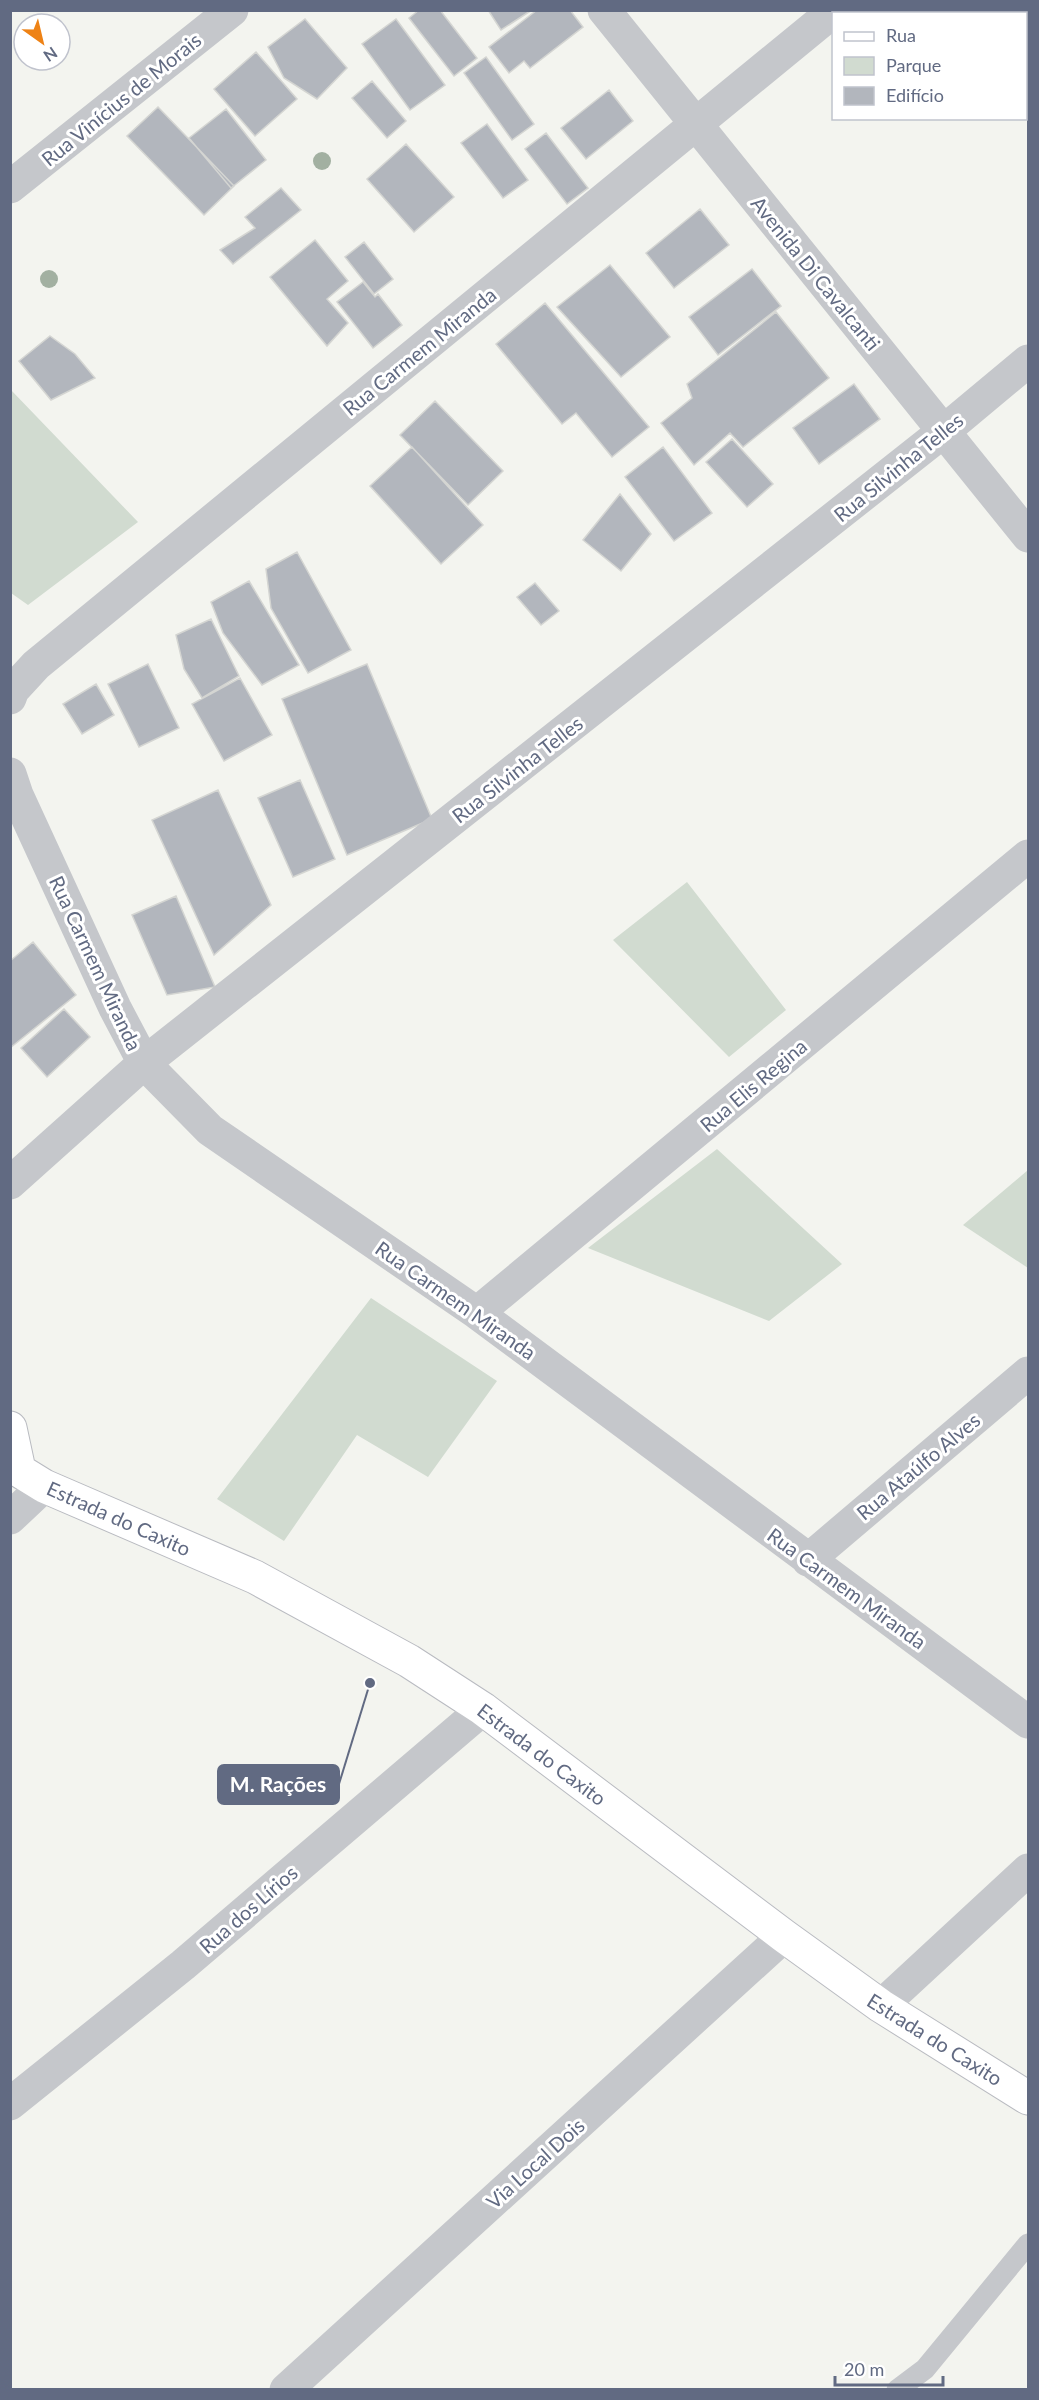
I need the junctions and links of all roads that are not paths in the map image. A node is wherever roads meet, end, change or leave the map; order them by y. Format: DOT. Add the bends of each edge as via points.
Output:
graph roads {
  1 [pos="232,10"];
  2 [pos="604,10"];
  3 [pos="832,12"];
  4 [pos="696,124"];
  5 [pos="10,188"];
  6 [pos="1029,361"];
  7 [pos="944,431"];
  8 [pos="1029,536"];
  9 [pos="10,698"];
  10 [pos="10,774"];
  11 [pos="1029,856"];
  12 [pos="144,1063"];
  13 [pos="10,1183"];
  14 [pos="477,1313"];
  15 [pos="1029,1373"];
  16 [pos="10,1428"];
  17 [pos="25,1474"];
  18 [pos="10,1518"];
  19 [pos="808,1560"];
  20 [pos="483,1709"];
  21 [pos="1029,1722"];
  22 [pos="1029,1870"];
  23 [pos="784,1936"];
  24 [pos="881,2006"];
  25 [pos="1029,2098"];
  26 [pos="10,2104"];
  27 [pos="1029,2244"];
  28 [pos="286,2390"];
  29 [pos="897,2390"];
  1 -- 5 [label="street, Rua Vinícius de Morais"];
  2 -- 4 [label="street, Avenida Di Cavalcanti"];
  3 -- 4 [label="street, Rua Carmem Miranda"];
  4 -- 7 [label="street, Avenida Di Cavalcanti"];
  4 -- 9 [label="street, Rua Carmem Miranda" via="36,664"];
  6 -- 7 [label="street, Rua Silvinha Telles"];
  7 -- 8 [label="street, Avenida Di Cavalcanti"];
  7 -- 12 [label="street, Rua Silvinha Telles"];
  10 -- 12 [label="street, Rua Carmem Miranda" via="115,1008"];
  11 -- 14 [label="street, Rua Elis Regina"];
  12 -- 13 [label="street, Rua Silvinha Telles"];
  12 -- 14 [label="street, Rua Carmem Miranda" via="210,1130"];
  14 -- 19 [label="street, Rua Carmem Miranda"];
  15 -- 19 [label="street, Rua Ataúlfo Alves"];
  16 -- 17 [label="main road"];
  17 -- 18 [label="street"];
  17 -- 20 [label="main road, Estrada do Caxito" via="255,1577 409,1661"];
  19 -- 21 [label="street, Rua Carmem Miranda"];
  20 -- 23 [label="main road, Estrada do Caxito"];
  20 -- 26 [label="street, Rua dos Lírios" via="183,1965"];
  22 -- 24 [label="street"];
  23 -- 24 [label="main road, Estrada do Caxito"];
  23 -- 28 [label="street, Via Local Dois"];
  24 -- 25 [label="main road, Estrada do Caxito"];
  27 -- 29 [label="lane" via="925,2369"];
}
